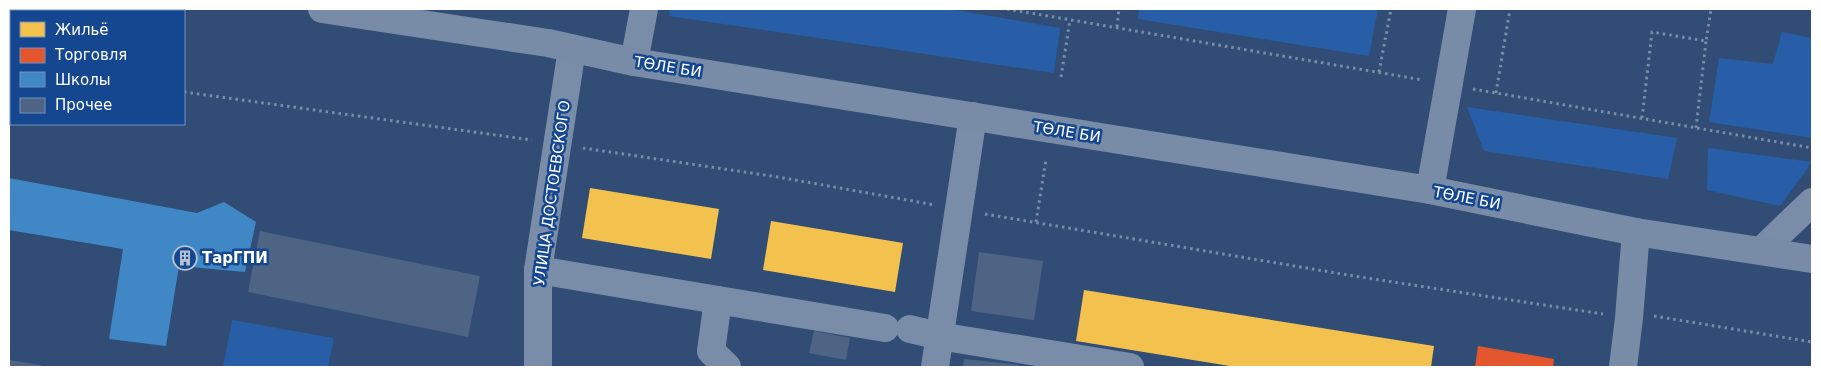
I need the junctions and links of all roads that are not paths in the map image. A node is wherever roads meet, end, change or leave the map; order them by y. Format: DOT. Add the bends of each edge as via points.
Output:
graph roads {
  1 [pos="322,9"];
  2 [pos="644,9"];
  3 [pos="1462,9"];
  4 [pos="572,49"];
  5 [pos="634,62"];
  6 [pos="973,116"];
  7 [pos="1430,190"];
  8 [pos="1812,202"];
  9 [pos="1636,232"];
  10 [pos="1762,250"];
  11 [pos="1812,259"];
  12 [pos="538,270"];
  13 [pos="718,300"];
  14 [pos="939,336"];
  15 [pos="538,367"];
  16 [pos="727,367"];
  17 [pos="935,367"];
  18 [pos="1130,367"];
  19 [pos="1623,367"];
  1 -- 4 [label="main road, ТӨЛЕ БИ"];
  2 -- 5 [label="street"];
  3 -- 7 [label="main road"];
  4 -- 5 [label="main road, ТӨЛЕ БИ"];
  4 -- 12 [label="street, УЛИЦА ДОСТОЕВСКОГО"];
  5 -- 6 [label="main road, ТӨЛЕ БИ"];
  6 -- 7 [label="main road, ТӨЛЕ БИ"];
  6 -- 14 [label="street"];
  7 -- 9 [label="main road, ТӨЛЕ БИ"];
  8 -- 10 [label="street"];
  9 -- 10 [label="main road, ТӨЛЕ БИ"];
  9 -- 19 [label="main road"];
  10 -- 11 [label="main road, ТӨЛЕ БИ"];
  12 -- 13 [label="street"];
  12 -- 15 [label="street, УЛИЦА ДОСТОЕВСКОГО"];
  13 -- 14 [label="street"];
  13 -- 16 [label="street" via="711,351"];
  14 -- 17 [label="street"];
  14 -- 18 [label="street"];
}
